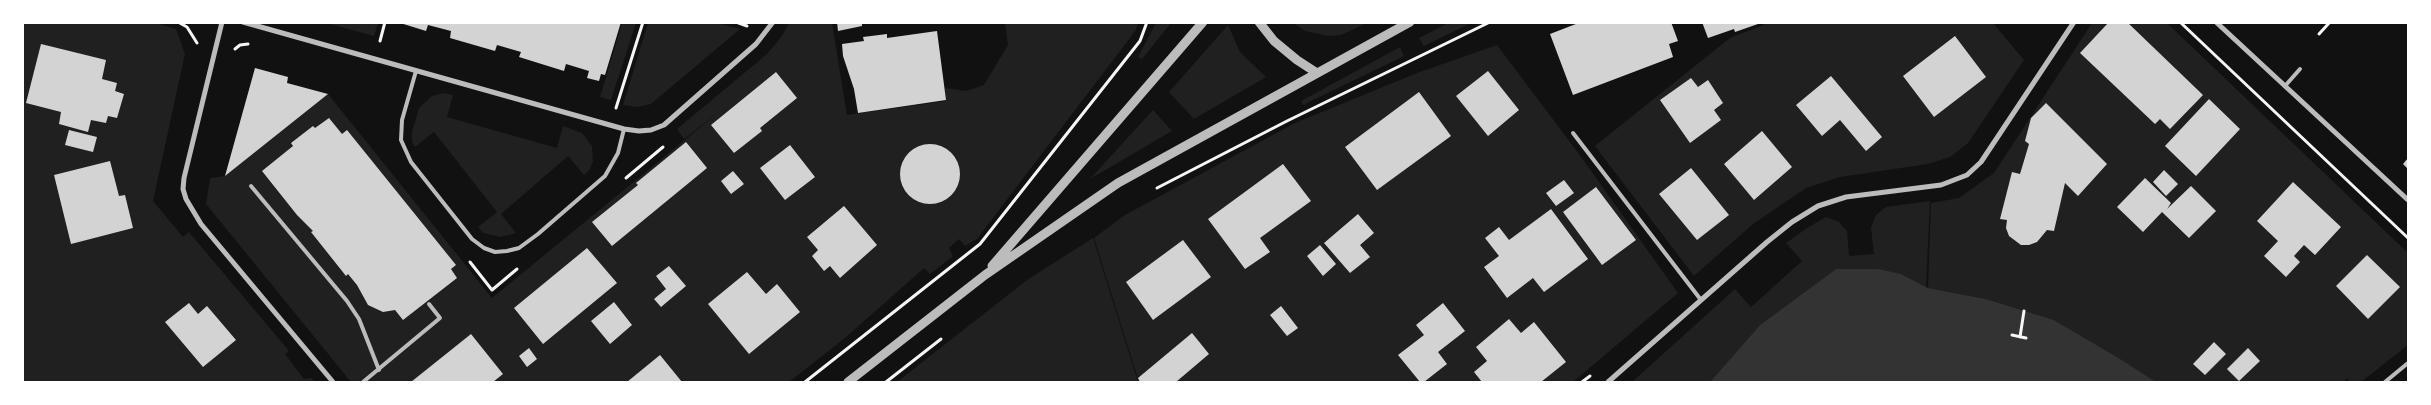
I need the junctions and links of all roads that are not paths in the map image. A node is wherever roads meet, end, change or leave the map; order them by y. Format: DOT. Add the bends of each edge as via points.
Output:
graph roads {
  1 [pos="222,22"];
  2 [pos="243,22"];
  3 [pos="773,22"];
  4 [pos="1202,22"];
  5 [pos="1259,22"];
  6 [pos="1410,22"];
  7 [pos="2074,22"];
  8 [pos="2216,22"];
  9 [pos="2300,69"];
  10 [pos="416,71"];
  11 [pos="1317,73"];
  12 [pos="2285,86"];
  13 [pos="624,129"];
  14 [pos="1573,133"];
  15 [pos="251,186"];
  16 [pos="2408,200"];
  17 [pos="984,275"];
  18 [pos="1701,300"];
  19 [pos="429,304"];
  20 [pos="2408,363"];
  21 [pos="378,370"];
  22 [pos="332,382"];
  23 [pos="363,382"];
  24 [pos="848,382"];
  25 [pos="1608,382"];
  26 [pos="2385,382"];
  1 -- 22 [label="street" via="184,178 186,199 201,224"];
  2 -- 10 [label="street"];
  3 -- 13 [label="street" via="756,44 664,125 651,130"];
  4 -- 17 [label="street"];
  5 -- 11 [label="street" via="1274,41"];
  6 -- 11 [label="street"];
  7 -- 18 [label="street" via="1981,162 1967,175 1941,185 1846,197 1818,206 1766,242"];
  8 -- 12 [label="street"];
  9 -- 12 [label="lane"];
  10 -- 13 [label="street"];
  10 -- 13 [label="lane" via="402,120 402,140 411,162 472,239 495,252 507,252 525,243 605,176 618,153"];
  11 -- 17 [label="street" via="1118,183"];
  12 -- 16 [label="street"];
  14 -- 18 [label="lane"];
  15 -- 21 [label="lane" via="347,301 362,325"];
  17 -- 24 [label="street"];
  18 -- 25 [label="street"];
  19 -- 21 [label="lane" via="440,318"];
  20 -- 26 [label="lane"];
  21 -- 23 [label="lane"];
}
